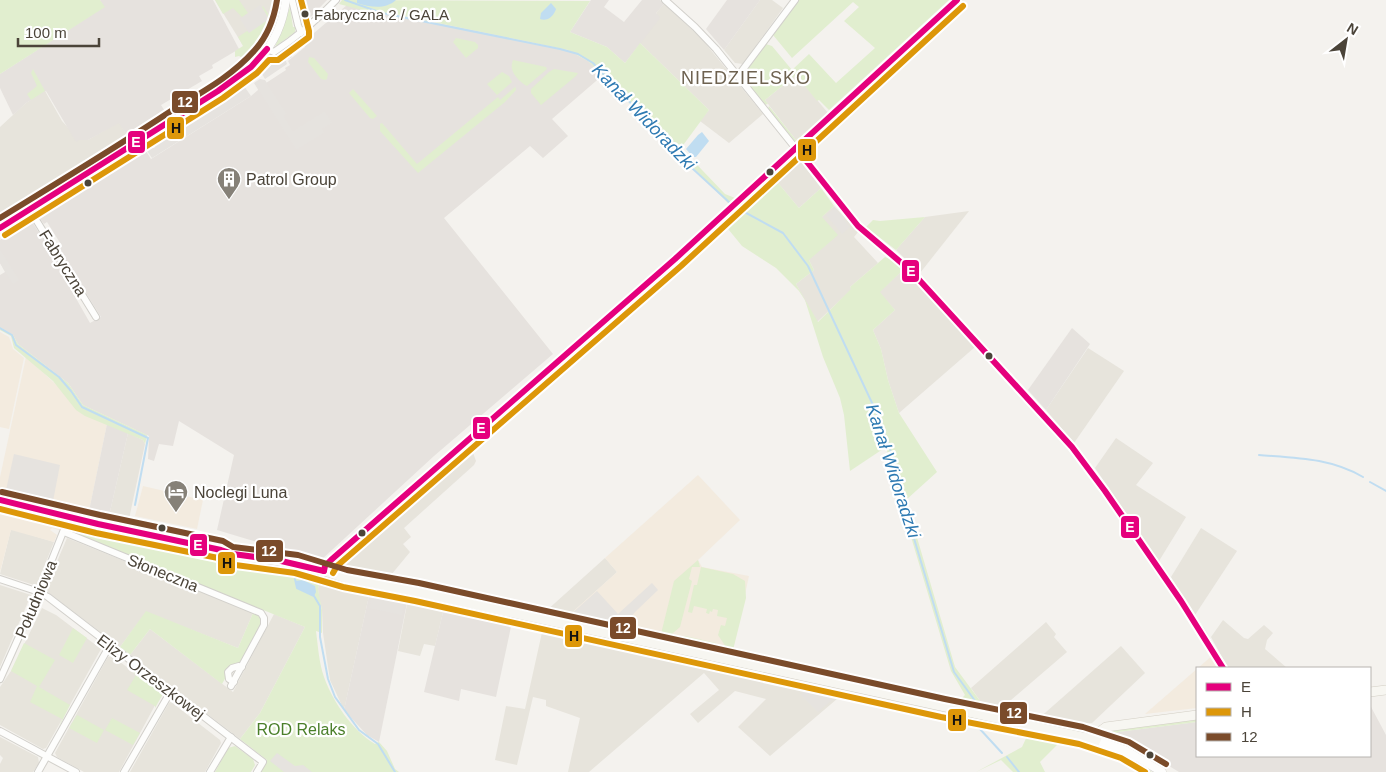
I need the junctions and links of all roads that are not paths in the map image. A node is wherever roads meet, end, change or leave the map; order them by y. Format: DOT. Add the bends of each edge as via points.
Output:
graph roads {
  1 [pos="286,0"];
  2 [pos="292,0"];
  3 [pos="336,0"];
  4 [pos="665,0"];
  5 [pos="795,0"];
  6 [pos="957,0"];
  7 [pos="301,33"];
  8 [pos="268,50"];
  9 [pos="738,76"];
  10 [pos="796,148"];
  11 [pos="30,210"];
  12 [pos="0,228"];
  13 [pos="96,317"];
  14 [pos="0,500"];
  15 [pos="69,517"];
  16 [pos="64,532"];
  17 [pos="324,571"];
  18 [pos="0,579"];
  19 [pos="39,592"];
  20 [pos="110,645"];
  21 [pos="1222,667"];
  22 [pos="0,679"];
  23 [pos="232,684"];
  24 [pos="1386,690"];
  25 [pos="170,691"];
  26 [pos="1371,692"];
  27 [pos="1196,715"];
  28 [pos="0,730"];
  29 [pos="231,737"];
  30 [pos="1095,743"];
  31 [pos="47,756"];
  32 [pos="38,772"];
  33 [pos="76,772"];
  34 [pos="124,772"];
  35 [pos="210,772"];
  36 [pos="257,772"];
  37 [pos="1162,772"];
  1 -- 8 [label="street" via="282,21"];
  2 -- 7 [label="street"];
  3 -- 7 [label="street"];
  4 -- 9 [label="street"];
  5 -- 9 [label="street"];
  6 -- 10 [label="street"];
  7 -- 8 [label="street" via="274,52"];
  8 -- 11 [label="street" via="227,85"];
  9 -- 10 [label="street"];
  10 -- 17 [label="street" via="675,259 331,560"];
  10 -- 21 [label="street" via="858,226 911,271 1072,447 1181,601"];
  11 -- 12 [label="street"];
  11 -- 13 [label="street, Fabryczna"];
  14 -- 15 [label="main road"];
  15 -- 16 [label="street, Południowa"];
  15 -- 17 [label="main road" via="221,550 248,552"];
  16 -- 19 [label="street, Południowa"];
  16 -- 23 [label="street, Słoneczna" via="261,613 264,625"];
  17 -- 30 [label="main road"];
  18 -- 19 [label="street, Elizy Orzeszkowej"];
  19 -- 20 [label="street, Elizy Orzeszkowej"];
  19 -- 22 [label="street, Południowa"];
  20 -- 25 [label="street, Elizy Orzeszkowej"];
  20 -- 31 [label="street"];
  24 -- 26 [label="main road"];
  25 -- 29 [label="street, Elizy Orzeszkowej"];
  25 -- 34 [label="street"];
  27 -- 30 [label="main road" via="1106,727 1100,730"];
  28 -- 31 [label="street"];
  29 -- 35 [label="street"];
  29 -- 36 [label="street, Elizy Orzeszkowej" via="263,762"];
  30 -- 37 [label="street"];
  31 -- 32 [label="street"];
  31 -- 33 [label="street"];
}
